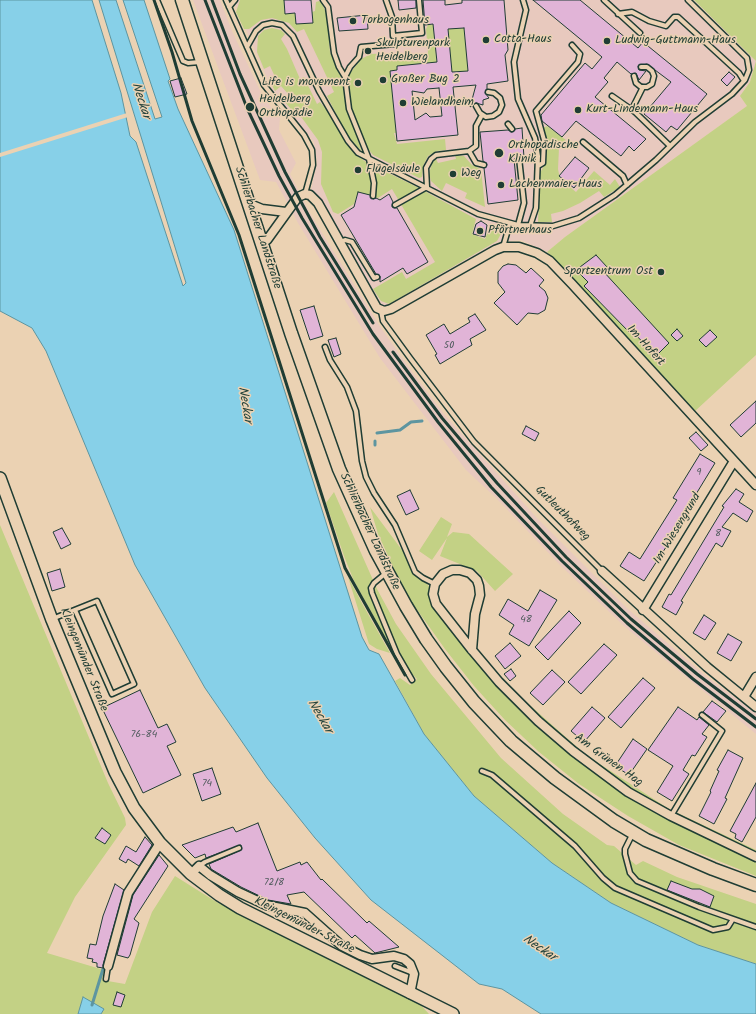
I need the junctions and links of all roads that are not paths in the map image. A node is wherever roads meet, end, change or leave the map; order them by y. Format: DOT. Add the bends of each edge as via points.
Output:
graph roads {
  1 [pos="157,0"];
  2 [pos="182,0"];
  3 [pos="226,0"];
  4 [pos="235,0"];
  5 [pos="323,0"];
  6 [pos="386,0"];
  7 [pos="419,0"];
  8 [pos="523,0"];
  9 [pos="604,0"];
  10 [pos="688,0"];
  11 [pos="228,7"];
  12 [pos="618,14"];
  13 [pos="640,33"];
  14 [pos="400,36"];
  15 [pos="572,45"];
  16 [pos="247,47"];
  17 [pos="203,65"];
  18 [pos="641,67"];
  19 [pos="634,76"];
  20 [pos="345,77"];
  21 [pos="744,81"];
  22 [pos="643,87"];
  23 [pos="488,92"];
  24 [pos="612,96"];
  25 [pos="476,106"];
  26 [pos="635,112"];
  27 [pos="482,115"];
  28 [pos="508,124"];
  29 [pos="512,129"];
  30 [pos="583,142"];
  31 [pos="670,146"];
  32 [pos="469,151"];
  33 [pos="519,158"];
  34 [pos="369,159"];
  35 [pos="484,165"];
  36 [pos="538,166"];
  37 [pos="627,185"];
  38 [pos="427,187"];
  39 [pos="305,194"];
  40 [pos="373,196"];
  41 [pos="250,204"];
  42 [pos="395,205"];
  43 [pos="286,212"];
  44 [pos="510,223"];
  45 [pos="518,225"];
  46 [pos="530,226"];
  47 [pos="262,242"];
  48 [pos="339,243"];
  49 [pos="503,247"];
  50 [pos="377,277"];
  51 [pos="381,311"];
  52 [pos="325,347"];
  53 [pos="734,461"];
  54 [pos="0,478"];
  55 [pos="756,485"];
  56 [pos="602,571"];
  57 [pos="387,572"];
  58 [pos="434,584"];
  59 [pos="75,610"];
  60 [pos="643,610"];
  61 [pos="52,620"];
  62 [pos="472,650"];
  63 [pos="756,677"];
  64 [pos="412,680"];
  65 [pos="744,697"];
  66 [pos="756,707"];
  67 [pos="702,715"];
  68 [pos="482,771"];
  69 [pos="671,816"];
  70 [pos="634,833"];
  71 [pos="160,844"];
  72 [pos="239,848"];
  73 [pos="756,857"];
  74 [pos="200,866"];
  75 [pos="191,874"];
  76 [pos="756,885"];
  77 [pos="733,919"];
  78 [pos="756,927"];
  79 [pos="108,966"];
  80 [pos="395,966"];
  81 [pos="414,974"];
  82 [pos="106,979"];
  83 [pos="410,994"];
  84 [pos="453,1014"];
  1 -- 17 [label="lane" via="183,61"];
  2 -- 17 [label="main road, Schlierbacher Landstraße"];
  3 -- 11 [label="lane"];
  4 -- 11 [label="lane"];
  5 -- 20 [label="lane" via="328,7 334,53"];
  6 -- 14 [label="lane" via="392,17 393,36"];
  7 -- 14 [label="lane" via="422,34"];
  8 -- 36 [label="lane" via="526,10 514,58 515,84 522,111 535,138"];
  9 -- 12 [label="lane"];
  10 -- 21 [label="lane" via="747,58 749,70"];
  11 -- 16 [label="lane"];
  12 -- 13 [label="lane"];
  12 -- 21 [label="lane" via="632,12 648,21 666,26 678,17 739,73"];
  14 -- 20 [label="lane" via="395,44 361,47 360,56"];
  15 -- 36 [label="lane" via="579,52 580,59 536,111 544,140 543,163"];
  16 -- 34 [label="lane" via="256,30 265,24 276,23 288,29 348,141 358,153"];
  16 -- 39 [label="lane" via="269,92 304,135 312,150 312,165"];
  17 -- 41 [label="main road, Schlierbacher Landstraße"];
  18 -- 22 [label="lane" via="649,68 654,76 652,84"];
  19 -- 22 [label="lane" via="637,84"];
  20 -- 34 [label="lane" via="349,109"];
  21 -- 31 [label="lane"];
  22 -- 26 [label="lane" via="634,105"];
  23 -- 27 [label="lane" via="500,98 501,108 493,116"];
  24 -- 26 [label="lane"];
  25 -- 27 [label="lane"];
  26 -- 31 [label="lane"];
  27 -- 32 [label="lane" via="476,126 476,146"];
  28 -- 29 [label="lane"];
  30 -- 37 [label="lane" via="623,176"];
  31 -- 37 [label="lane"];
  32 -- 35 [label="lane" via="476,163"];
  32 -- 38 [label="lane" via="436,155 432,158 426,168"];
  33 -- 45 [label="lane" via="524,203"];
  34 -- 38 [label="lane"];
  34 -- 40 [label="lane" via="374,183"];
  36 -- 46 [label="lane" via="536,208"];
  37 -- 46 [label="lane" via="602,204 571,222 553,226"];
  38 -- 42 [label="lane"];
  38 -- 44 [label="lane" via="478,214"];
  39 -- 43 [label="street" via="298,197"];
  39 -- 48 [label="street" via="316,200"];
  41 -- 43 [label="street" via="262,209"];
  41 -- 47 [label="main road, Schlierbacher Landstraße"];
  43 -- 47 [label="street" via="267,240"];
  44 -- 45 [label="lane"];
  44 -- 49 [label="lane"];
  45 -- 46 [label="lane"];
  47 -- 57 [label="main road, Schlierbacher Landstraße" via="339,469"];
  48 -- 50 [label="lane" via="345,240 352,242 374,278"];
  48 -- 51 [label="street"];
  49 -- 51 [label="street" via="485,254 391,309"];
  49 -- 53 [label="street, Im Hofert" via="530,250 550,261"];
  51 -- 56 [label="lane, Gutleuthofweg" via="383,321 405,352 474,442"];
  52 -- 58 [label="lane" via="356,411 366,477 395,525 416,572"];
  53 -- 55 [label="street, Im Hofert"];
  53 -- 60 [label="street, Im Wiesengrund"];
  54 -- 61 [label="main road, Kleingemünder Straße"];
  56 -- 60 [label="street, Gutleuthofweg"];
  57 -- 64 [label="lane" via="374,583 372,593 397,654"];
  57 -- 70 [label="main road, Schlierbacher Landstraße" via="446,667 502,732 555,778"];
  58 -- 62 [label="street, Am Grünen Hag" via="436,604"];
  58 -- 62 [label="street" via="443,574 452,570 470,573 477,580 480,595 475,614"];
  59 -- 59 [label="lane" via="112,694 134,684 97,601"];
  59 -- 61 [label="lane"];
  60 -- 65 [label="street, Gutleuthofweg"];
  61 -- 71 [label="main road, Kleingemünder Straße" via="114,772 134,808"];
  62 -- 69 [label="street, Am Grünen Hag" via="508,692 573,751 628,792"];
  63 -- 65 [label="street"];
  65 -- 66 [label="street, Gutleuthofweg"];
  67 -- 69 [label="lane" via="722,731"];
  68 -- 77 [label="lane" via="492,775 575,846 615,888 713,930 728,927"];
  69 -- 73 [label="street, Am Grünen Hag"];
  70 -- 76 [label="main road, Schlierbacher Landstraße" via="671,852"];
  70 -- 77 [label="lane" via="625,849 628,867 635,880"];
  71 -- 75 [label="main road, Kleingemünder Straße"];
  71 -- 79 [label="street" via="128,893"];
  72 -- 74 [label="lane"];
  74 -- 75 [label="street"];
  74 -- 81 [label="street, Kleingemünder Straße" via="238,892 266,905 305,914 342,946 360,955 372,959 394,956 404,959 410,964"];
  75 -- 83 [label="main road, Kleingemünder Straße" via="240,908"];
  77 -- 78 [label="lane"];
  79 -- 82 [label="lane"];
  80 -- 81 [label="lane"];
  81 -- 83 [label="street"];
  83 -- 84 [label="main road, Kleingemünder Straße"];
}
